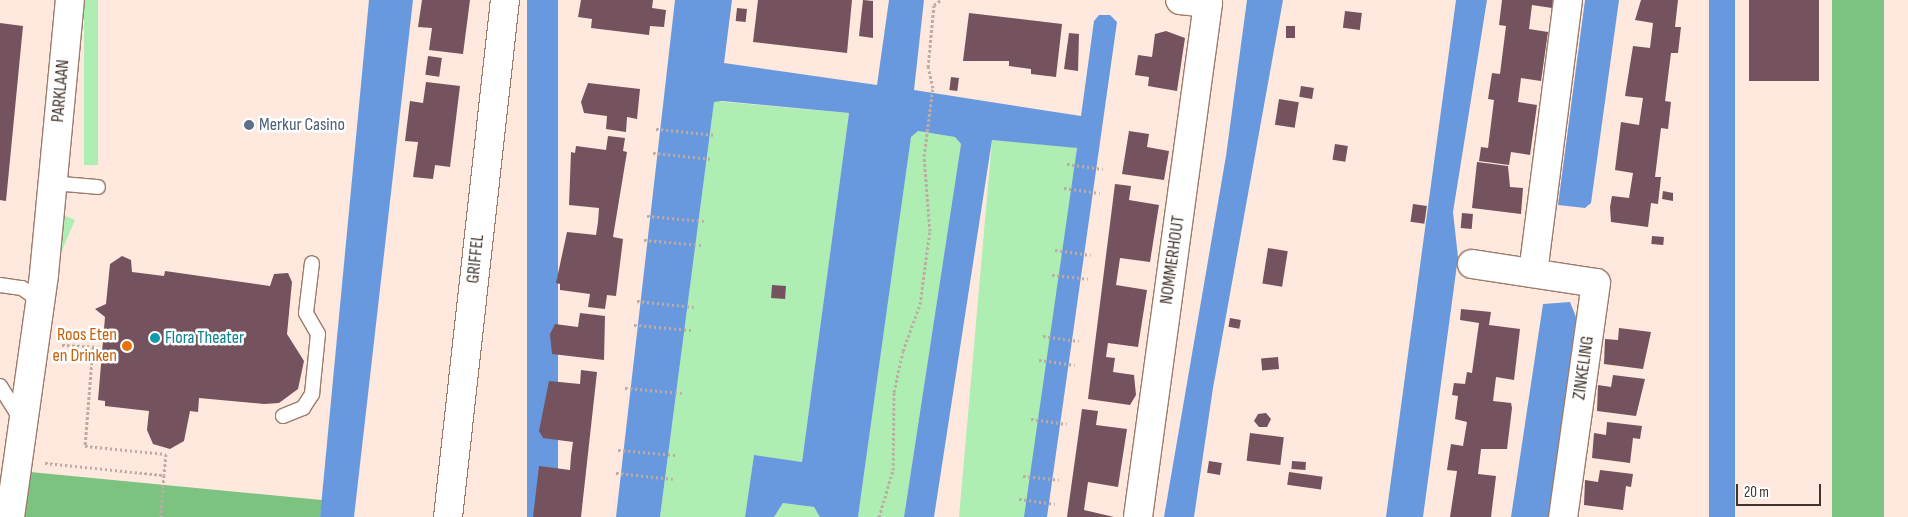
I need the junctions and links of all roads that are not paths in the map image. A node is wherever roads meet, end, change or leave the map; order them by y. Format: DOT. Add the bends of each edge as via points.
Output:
graph roads {
  1 [pos="70,0"];
  2 [pos="505,0"];
  3 [pos="1180,0"];
  4 [pos="1568,0"];
  5 [pos="52,183"];
  6 [pos="98,188"];
  7 [pos="312,263"];
  8 [pos="1472,264"];
  9 [pos="1532,273"];
  10 [pos="0,285"];
  11 [pos="40,301"];
  12 [pos="0,386"];
  13 [pos="283,416"];
  14 [pos="22,420"];
  15 [pos="10,517"];
  16 [pos="448,517"];
  17 [pos="1138,517"];
  18 [pos="1563,517"];
  1 -- 5 [label="street, PARKLAAN"];
  2 -- 16 [label="street, GRIFFEL"];
  3 -- 17 [label="street, NOMMERHOUT" via="1208,3"];
  4 -- 9 [label="street"];
  5 -- 6 [label="lane"];
  5 -- 11 [label="street, PARKLAAN"];
  7 -- 13 [label="lane" via="306,313 318,334 312,394 304,408"];
  8 -- 9 [label="street, ZINKELING"];
  9 -- 18 [label="street, ZINKELING" via="1596,283"];
  10 -- 11 [label="lane" via="22,288"];
  11 -- 14 [label="street, PARKLAAN"];
  12 -- 14 [label="lane"];
  14 -- 15 [label="street, PARKLAAN"];
}
